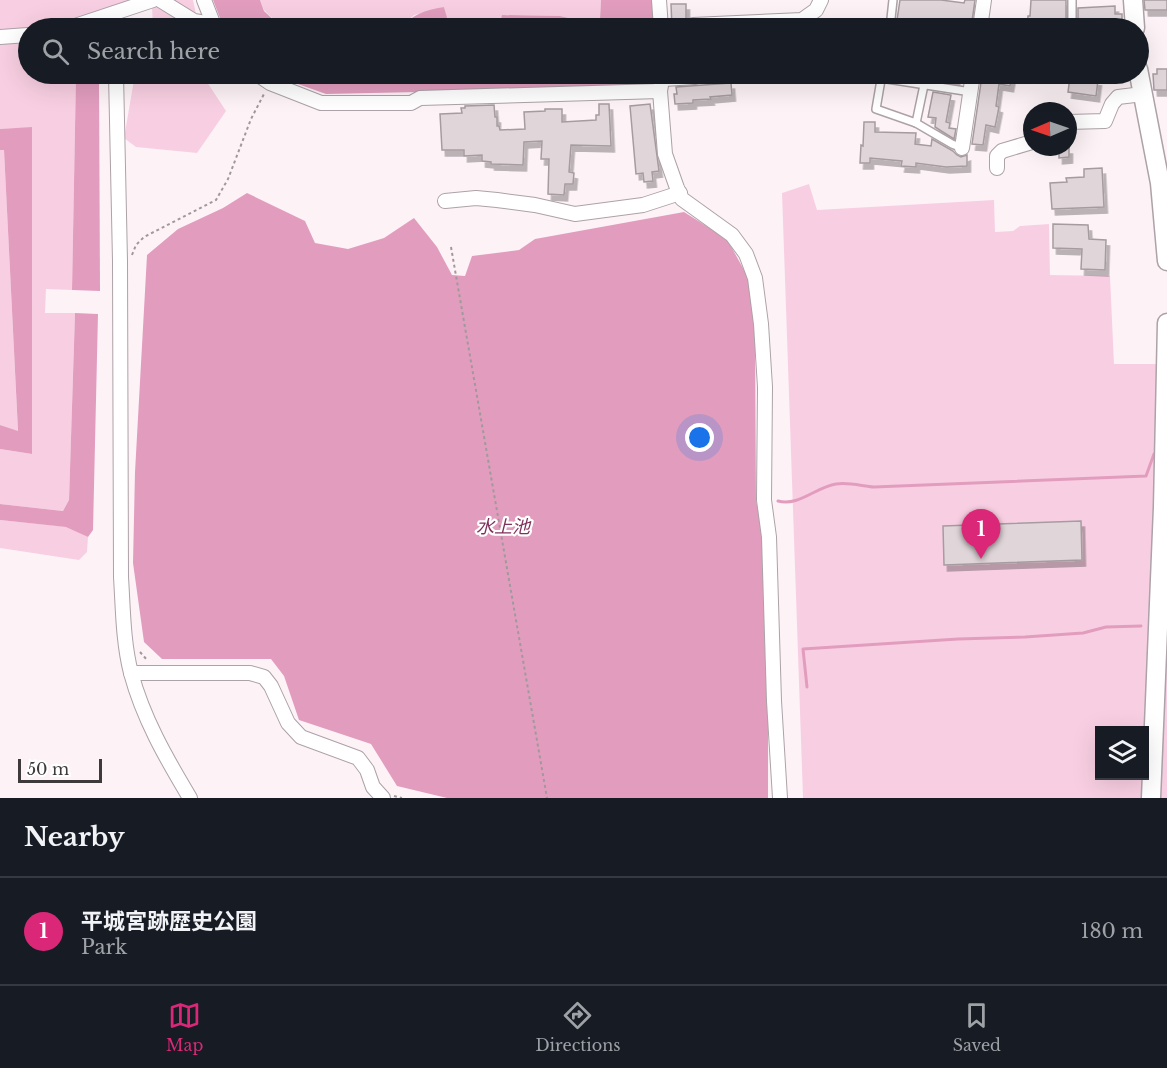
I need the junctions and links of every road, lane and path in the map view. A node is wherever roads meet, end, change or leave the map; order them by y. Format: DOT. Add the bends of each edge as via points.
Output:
graph roads {
  1 [pos="153,0"];
  2 [pos="160,0"];
  3 [pos="204,0"];
  4 [pos="659,0"];
  5 [pos="820,0"];
  6 [pos="893,0"];
  7 [pos="984,0"];
  8 [pos="1072,0"];
  9 [pos="1133,0"];
  10 [pos="115,13"];
  11 [pos="100,18"];
  12 [pos="115,18"];
  13 [pos="189,18"];
  14 [pos="211,18"];
  15 [pos="660,18"];
  16 [pos="808,18"];
  17 [pos="892,18"];
  18 [pos="981,18"];
  19 [pos="1072,18"];
  20 [pos="1134,18"];
  21 [pos="18,35"];
  22 [pos="0,37"];
  23 [pos="116,84"];
  24 [pos="269,84"];
  25 [pos="273,84"];
  26 [pos="619,84"];
  27 [pos="662,84"];
  28 [pos="881,84"];
  29 [pos="924,84"];
  30 [pos="972,84"];
  31 [pos="1141,84"];
  32 [pos="971,92"];
  33 [pos="1143,94"];
  34 [pos="1077,122"];
  35 [pos="916,123"];
  36 [pos="1023,145"];
  37 [pos="962,148"];
  38 [pos="997,168"];
  39 [pos="680,194"];
  40 [pos="445,201"];
  41 [pos="1167,239"];
  42 [pos="451,247"];
  43 [pos="1167,261"];
  44 [pos="131,263"];
  45 [pos="1167,322"];
  46 [pos="1163,582"];
  47 [pos="138,647"];
  48 [pos="153,665"];
  49 [pos="131,673"];
  50 [pos="387,797"];
  51 [pos="190,798"];
  52 [pos="402,798"];
  53 [pos="548,798"];
  54 [pos="780,798"];
  55 [pos="1151,798"];
  1 -- 10 [label="street"];
  2 -- 13 [label="street"];
  3 -- 14 [label="street"];
  4 -- 15 [label="street"];
  5 -- 16 [label="street"];
  6 -- 17 [label="lane"];
  7 -- 18 [label="street"];
  8 -- 19 [label="lane"];
  9 -- 20 [label="main road"];
  10 -- 11 [label="street"];
  10 -- 12 [label="street"];
  21 -- 22 [label="street"];
  23 -- 49 [label="street" via="121,577"];
  24 -- 44 [label="path" via="216,200 144,237 136,245"];
  25 -- 26 [label="street" via="321,103 411,103 420,98"];
  27 -- 39 [label="street" via="665,153"];
  28 -- 35 [label="lane" via="876,109"];
  29 -- 32 [label="lane"];
  29 -- 35 [label="lane"];
  30 -- 32 [label="street"];
  31 -- 33 [label="main road"];
  32 -- 37 [label="street"];
  33 -- 34 [label="street" via="1118,97 1106,121"];
  33 -- 41 [label="main road"];
  35 -- 37 [label="lane"];
  36 -- 38 [label="street" via="1002,151 997,156"];
  39 -- 40 [label="street" via="643,205 575,214 497,200"];
  39 -- 54 [label="street" via="732,235 746,254 755,278 764,377 764,500 769,537"];
  41 -- 43 [label="main road"];
  42 -- 53 [label="path"];
  45 -- 46 [label="main road"];
  46 -- 55 [label="main road"];
  47 -- 48 [label="path" via="143,658"];
  49 -- 50 [label="street" via="250,673 264,677 288,723 301,737 358,758 373,787"];
  49 -- 51 [label="street" via="151,729"];
  50 -- 52 [label="path"];
}
